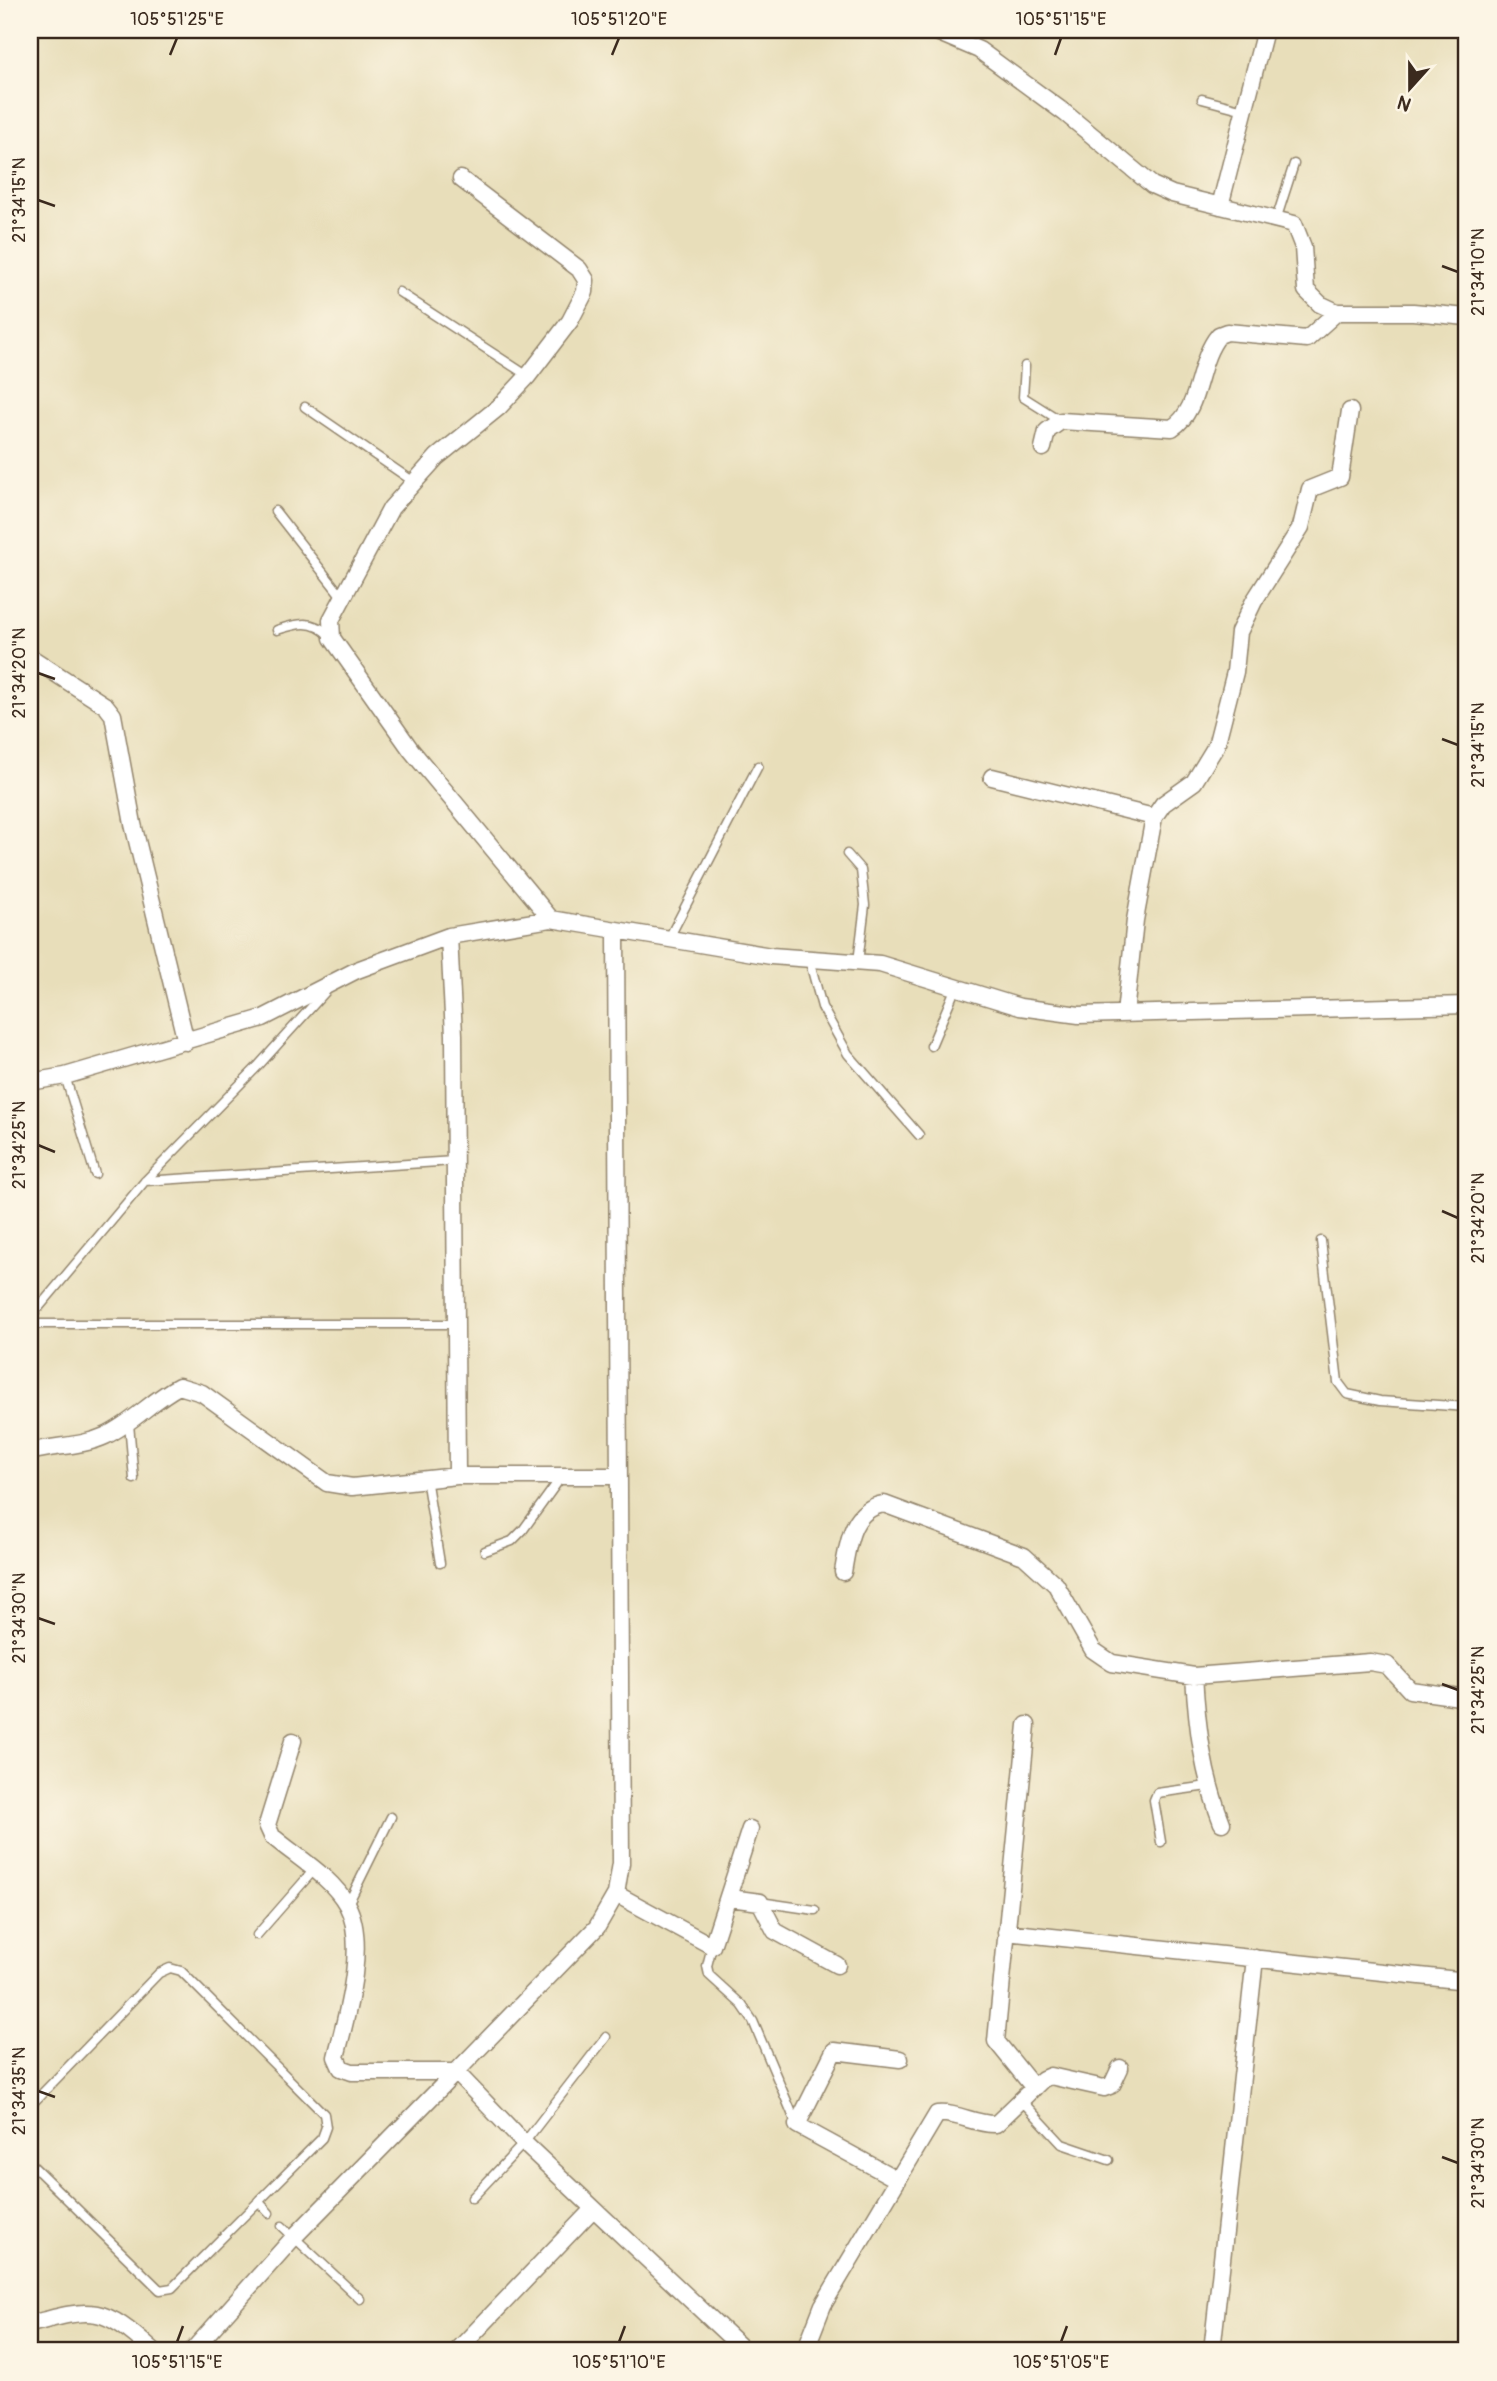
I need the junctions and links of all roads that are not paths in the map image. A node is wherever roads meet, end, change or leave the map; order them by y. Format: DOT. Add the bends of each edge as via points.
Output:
graph roads {
  1 [pos="932,30"];
  2 [pos="1265,30"];
  3 [pos="1202,99"];
  4 [pos="1244,110"];
  5 [pos="1294,164"];
  6 [pos="461,179"];
  7 [pos="1220,206"];
  8 [pos="1276,220"];
  9 [pos="399,292"];
  10 [pos="1337,312"];
  11 [pos="1467,317"];
  12 [pos="1025,366"];
  13 [pos="528,376"];
  14 [pos="305,407"];
  15 [pos="1350,411"];
  16 [pos="1061,421"];
  17 [pos="1043,448"];
  18 [pos="415,482"];
  19 [pos="275,511"];
  20 [pos="343,598"];
  21 [pos="277,630"];
  22 [pos="332,638"];
  23 [pos="30,657"];
  24 [pos="758,766"];
  25 [pos="992,777"];
  26 [pos="1154,817"];
  27 [pos="847,854"];
  28 [pos="551,919"];
  29 [pos="616,932"];
  30 [pos="449,936"];
  31 [pos="668,940"];
  32 [pos="809,959"];
  33 [pos="858,962"];
  34 [pos="335,981"];
  35 [pos="956,987"];
  36 [pos="1467,1005"];
  37 [pos="1125,1014"];
  38 [pos="186,1042"];
  39 [pos="931,1046"];
  40 [pos="65,1076"];
  41 [pos="30,1082"];
  42 [pos="919,1135"];
  43 [pos="454,1161"];
  44 [pos="96,1174"];
  45 [pos="145,1181"];
  46 [pos="1321,1241"];
  47 [pos="30,1321"];
  48 [pos="454,1324"];
  49 [pos="1467,1407"];
  50 [pos="129,1424"];
  51 [pos="30,1452"];
  52 [pos="457,1476"];
  53 [pos="562,1476"];
  54 [pos="618,1476"];
  55 [pos="426,1478"];
  56 [pos="134,1479"];
  57 [pos="485,1551"];
  58 [pos="440,1563"];
  59 [pos="843,1573"];
  60 [pos="1194,1676"];
  61 [pos="1467,1698"];
  62 [pos="1027,1726"];
  63 [pos="293,1741"];
  64 [pos="1208,1786"];
  65 [pos="391,1818"];
  66 [pos="1222,1823"];
  67 [pos="750,1829"];
  68 [pos="1161,1842"];
  69 [pos="313,1871"];
  70 [pos="616,1894"];
  71 [pos="730,1898"];
  72 [pos="760,1902"];
  73 [pos="347,1906"];
  74 [pos="815,1910"];
  75 [pos="1006,1932"];
  76 [pos="257,1935"];
  77 [pos="712,1947"];
  78 [pos="1255,1958"];
  79 [pos="836,1965"];
  80 [pos="1467,1980"];
  81 [pos="606,2037"];
  82 [pos="901,2059"];
  83 [pos="1120,2068"];
  84 [pos="456,2072"];
  85 [pos="1034,2088"];
  86 [pos="1022,2101"];
  87 [pos="30,2106"];
  88 [pos="797,2125"];
  89 [pos="524,2143"];
  90 [pos="1110,2160"];
  91 [pos="30,2163"];
  92 [pos="898,2180"];
  93 [pos="472,2198"];
  94 [pos="258,2201"];
  95 [pos="593,2209"];
  96 [pos="269,2213"];
  97 [pos="288,2232"];
  98 [pos="360,2299"];
  99 [pos="30,2324"];
  100 [pos="738,2349"];
  101 [pos="153,2351"];
  102 [pos="192,2351"];
  103 [pos="457,2351"];
  104 [pos="805,2351"];
  105 [pos="1212,2351"];
  1 -- 7 [label="street" via="979,50 1152,185"];
  2 -- 4 [label="street"];
  3 -- 4 [label="lane"];
  4 -- 7 [label="street"];
  5 -- 8 [label="lane"];
  6 -- 13 [label="street" via="579,269 586,280 570,321"];
  7 -- 8 [label="street"];
  8 -- 10 [label="street" via="1294,224 1299,232 1306,290"];
  9 -- 13 [label="lane"];
  10 -- 11 [label="street"];
  10 -- 16 [label="street" via="1307,339 1219,335 1183,421 1172,428"];
  12 -- 16 [label="lane" via="1023,397"];
  13 -- 18 [label="street"];
  14 -- 18 [label="lane"];
  15 -- 26 [label="street" via="1340,477 1310,489 1301,527 1239,632 1235,671 1216,746 1194,782 1163,804"];
  16 -- 17 [label="street" via="1047,431"];
  18 -- 20 [label="street" via="391,508"];
  19 -- 20 [label="lane"];
  20 -- 22 [label="street" via="331,620"];
  21 -- 22 [label="lane" via="312,623"];
  22 -- 28 [label="street" via="411,750"];
  23 -- 38 [label="street" via="113,715"];
  24 -- 31 [label="lane"];
  25 -- 26 [label="street"];
  26 -- 37 [label="street" via="1135,920"];
  27 -- 33 [label="lane" via="861,870 866,905"];
  28 -- 29 [label="street"];
  28 -- 30 [label="street"];
  29 -- 31 [label="street"];
  29 -- 54 [label="street"];
  30 -- 34 [label="street"];
  30 -- 43 [label="street"];
  31 -- 32 [label="street"];
  32 -- 33 [label="street"];
  32 -- 42 [label="lane" via="822,1007 848,1054"];
  33 -- 35 [label="street" via="880,964"];
  34 -- 38 [label="street" via="263,1018"];
  34 -- 45 [label="lane"];
  35 -- 37 [label="street" via="1020,1007 1079,1015"];
  35 -- 39 [label="lane"];
  36 -- 37 [label="street"];
  38 -- 40 [label="street"];
  40 -- 41 [label="street"];
  40 -- 44 [label="lane"];
  43 -- 45 [label="lane"];
  43 -- 48 [label="street"];
  45 -- 47 [label="lane"];
  46 -- 49 [label="lane" via="1338,1382 1347,1394"];
  47 -- 48 [label="lane"];
  48 -- 52 [label="street"];
  50 -- 51 [label="street" via="78,1445"];
  50 -- 55 [label="street" via="160,1396 179,1386 202,1393 327,1483 352,1487"];
  50 -- 56 [label="lane"];
  52 -- 53 [label="street"];
  52 -- 55 [label="street"];
  53 -- 54 [label="street"];
  53 -- 57 [label="lane" via="512,1541"];
  54 -- 70 [label="street" via="621,1863"];
  55 -- 58 [label="lane"];
  59 -- 60 [label="street" via="848,1540 859,1516 870,1506 884,1504 1024,1556 1056,1585 1093,1650 1112,1663"];
  60 -- 61 [label="street" via="1370,1662 1387,1665 1410,1690"];
  60 -- 64 [label="street"];
  62 -- 75 [label="street"];
  63 -- 69 [label="street" via="267,1825 272,1836"];
  64 -- 66 [label="street"];
  64 -- 68 [label="lane" via="1157,1793 1154,1800"];
  65 -- 73 [label="lane"];
  67 -- 71 [label="street"];
  69 -- 73 [label="street"];
  69 -- 76 [label="lane"];
  70 -- 77 [label="street"];
  70 -- 84 [label="street" via="597,1927"];
  71 -- 72 [label="street"];
  71 -- 77 [label="street"];
  72 -- 74 [label="lane"];
  72 -- 79 [label="street" via="775,1931"];
  73 -- 84 [label="street" via="354,1981 336,2057 341,2068 352,2072"];
  75 -- 78 [label="street"];
  75 -- 85 [label="street" via="996,2041"];
  77 -- 88 [label="lane" via="709,1975 753,2021"];
  78 -- 80 [label="street"];
  78 -- 105 [label="street"];
  81 -- 89 [label="lane"];
  82 -- 88 [label="street" via="834,2051"];
  83 -- 85 [label="street" via="1112,2085 1104,2088 1050,2076"];
  84 -- 89 [label="street"];
  84 -- 97 [label="street"];
  85 -- 86 [label="street"];
  86 -- 90 [label="lane" via="1062,2144"];
  86 -- 92 [label="street" via="996,2124 937,2114"];
  87 -- 94 [label="lane" via="159,1973 170,1968 181,1971 324,2115 322,2138"];
  88 -- 92 [label="street"];
  89 -- 93 [label="lane"];
  89 -- 95 [label="street"];
  91 -- 94 [label="lane" via="160,2290 172,2288"];
  92 -- 104 [label="street" via="823,2305"];
  94 -- 96 [label="lane"];
  95 -- 100 [label="street"];
  95 -- 103 [label="street"];
  97 -- 98 [label="lane"];
  97 -- 102 [label="street"];
  99 -- 101 [label="street" via="80,2311 102,2315 126,2327"];
}
